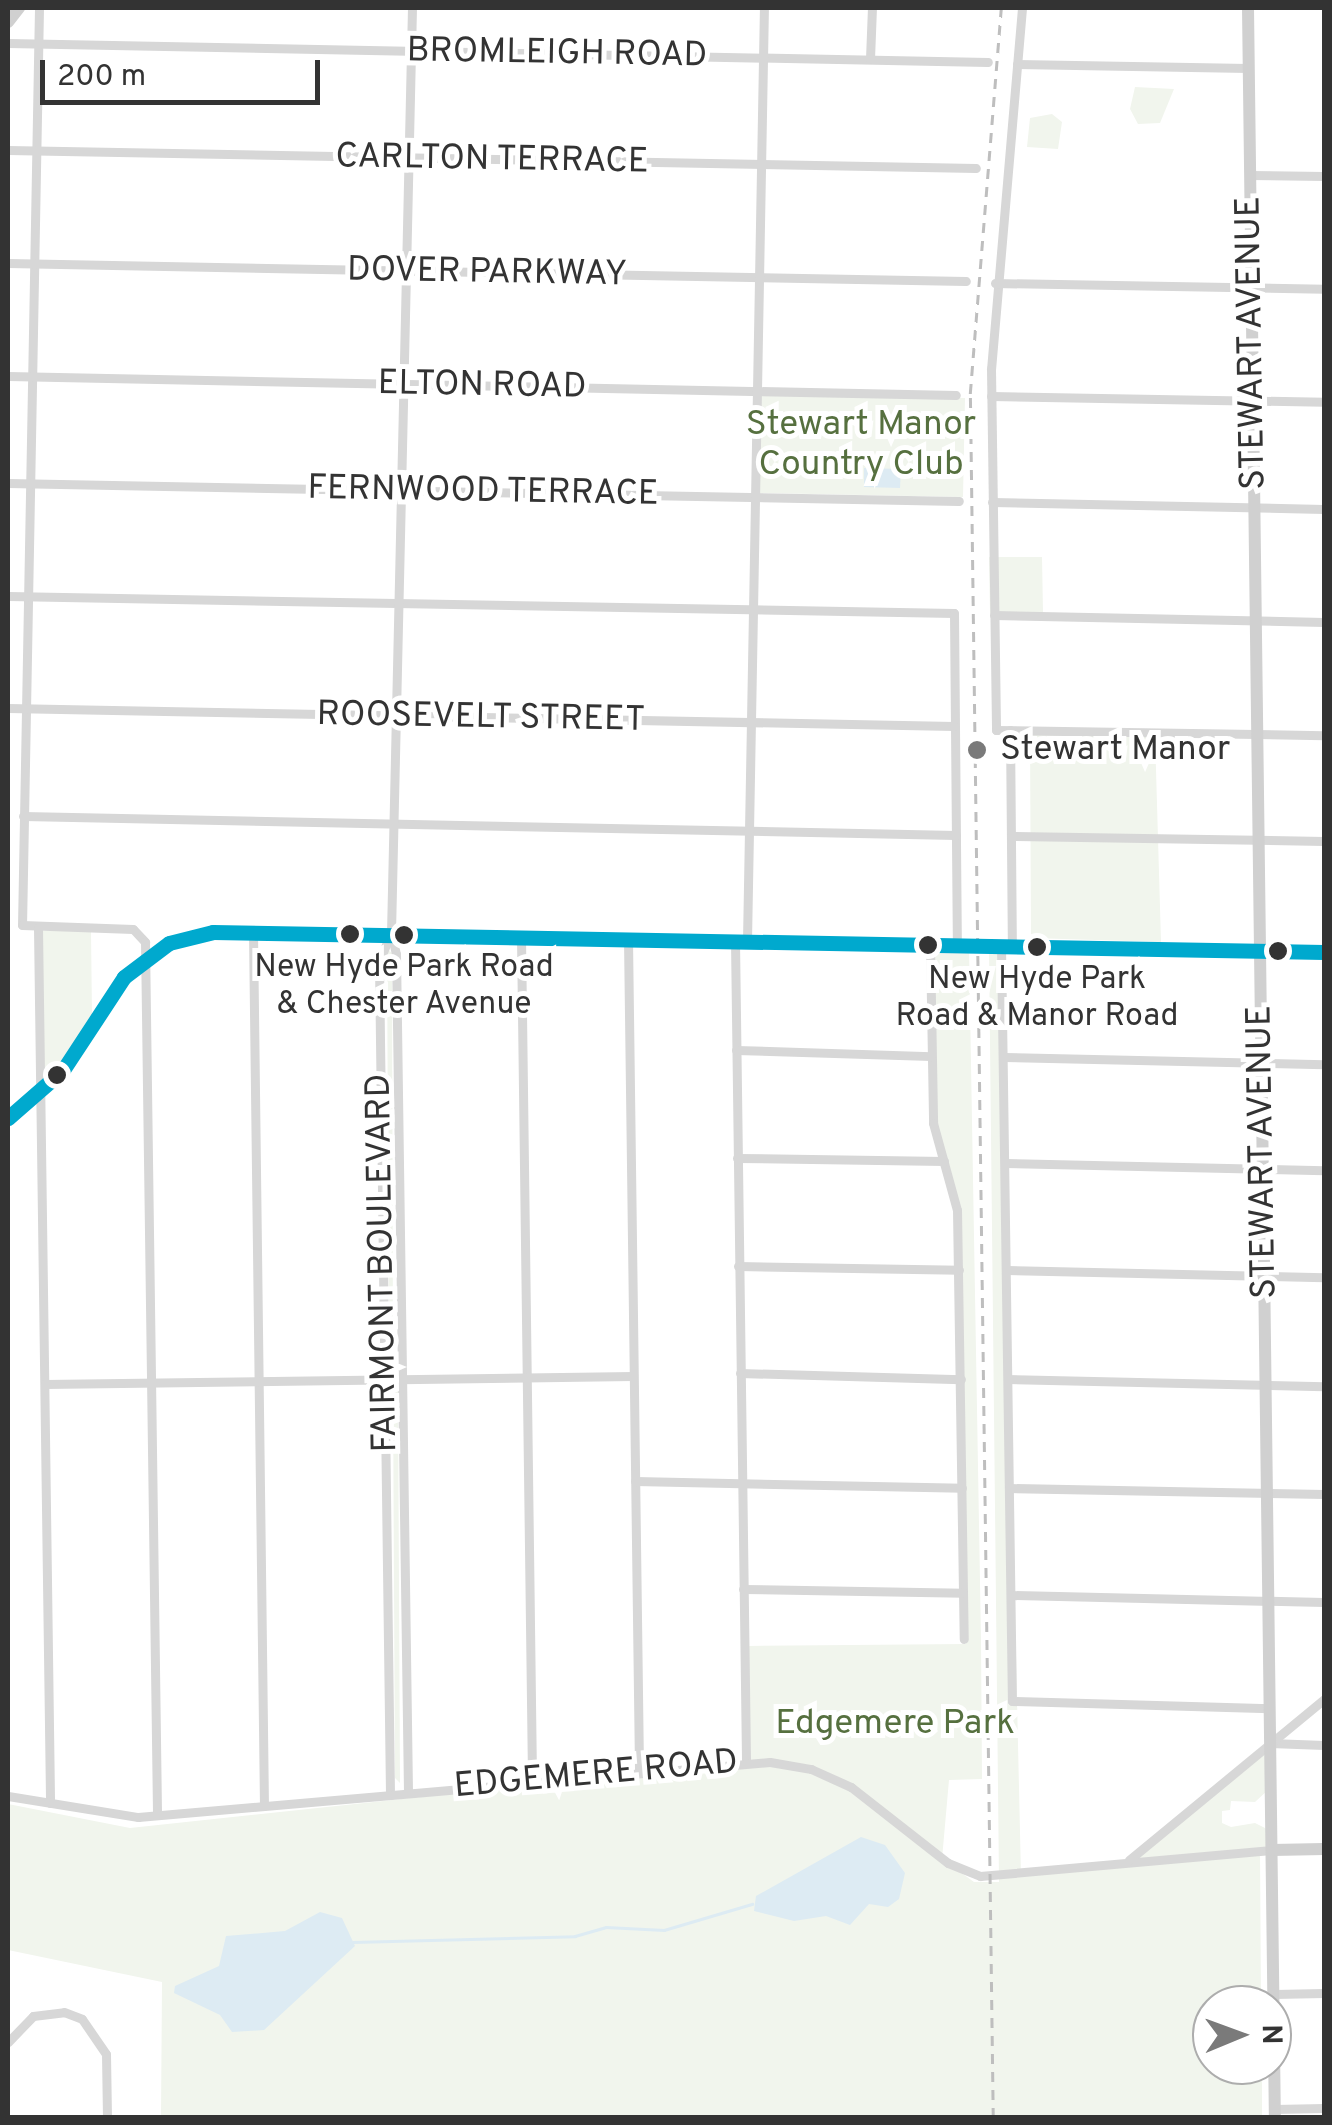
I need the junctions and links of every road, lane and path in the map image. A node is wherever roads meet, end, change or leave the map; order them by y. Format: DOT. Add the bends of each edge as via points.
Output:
graph roads {
  1 [pos="19,8"];
  2 [pos="38,8"];
  3 [pos="412,8"];
  4 [pos="764,8"];
  5 [pos="872,8"];
  6 [pos="1022,8"];
  7 [pos="1248,8"];
  8 [pos="8,22"];
  9 [pos="8,43"];
  10 [pos="38,44"];
  11 [pos="411,52"];
  12 [pos="764,58"];
  13 [pos="870,59"];
  14 [pos="988,62"];
  15 [pos="1017,64"];
  16 [pos="1248,68"];
  17 [pos="8,150"];
  18 [pos="36,151"];
  19 [pos="409,158"];
  20 [pos="761,165"];
  21 [pos="976,168"];
  22 [pos="1250,175"];
  23 [pos="1324,176"];
  24 [pos="8,263"];
  25 [pos="34,264"];
  26 [pos="406,271"];
  27 [pos="759,278"];
  28 [pos="966,281"];
  29 [pos="995,283"];
  30 [pos="1251,288"];
  31 [pos="1324,289"];
  32 [pos="8,376"];
  33 [pos="32,377"];
  34 [pos="404,384"];
  35 [pos="757,391"];
  36 [pos="956,395"];
  37 [pos="990,396"];
  38 [pos="1253,400"];
  39 [pos="1324,402"];
  40 [pos="8,483"];
  41 [pos="30,484"];
  42 [pos="401,490"];
  43 [pos="754,498"];
  44 [pos="959,502"];
  45 [pos="992,502"];
  46 [pos="1254,507"];
  47 [pos="1324,508"];
  48 [pos="8,596"];
  49 [pos="27,596"];
  50 [pos="398,604"];
  51 [pos="752,610"];
  52 [pos="994,615"];
  53 [pos="1256,620"];
  54 [pos="1324,622"];
  55 [pos="8,708"];
  56 [pos="25,709"];
  57 [pos="396,717"];
  58 [pos="750,724"];
  59 [pos="954,726"];
  60 [pos="1010,730"];
  61 [pos="1258,734"];
  62 [pos="1324,735"];
  63 [pos="23,816"];
  64 [pos="394,824"];
  65 [pos="748,830"];
  66 [pos="956,835"];
  67 [pos="1011,836"];
  68 [pos="1259,840"];
  69 [pos="1324,842"];
  70 [pos="38,928"];
  71 [pos="253,932"];
  72 [pos="391,933"];
  73 [pos="521,937"];
  74 [pos="628,939"];
  75 [pos="741,941"];
  76 [pos="930,945"];
  77 [pos="958,946"];
  78 [pos="1007,946"];
  79 [pos="1260,951"];
  80 [pos="1324,952"];
  81 [pos="146,960"];
  82 [pos="736,1050"];
  83 [pos="931,1056"];
  84 [pos="1004,1057"];
  85 [pos="1262,1062"];
  86 [pos="1324,1064"];
  87 [pos="42,1092"];
  88 [pos="8,1118"];
  89 [pos="737,1158"];
  90 [pos="944,1161"];
  91 [pos="1005,1164"];
  92 [pos="1263,1169"];
  93 [pos="1324,1170"];
  94 [pos="738,1266"];
  95 [pos="959,1270"];
  96 [pos="1006,1270"];
  97 [pos="1264,1276"];
  98 [pos="1324,1277"];
  99 [pos="740,1373"];
  100 [pos="633,1376"];
  101 [pos="527,1378"];
  102 [pos="384,1379"];
  103 [pos="402,1379"];
  104 [pos="961,1379"];
  105 [pos="1008,1379"];
  106 [pos="258,1381"];
  107 [pos="152,1382"];
  108 [pos="45,1384"];
  109 [pos="1266,1385"];
  110 [pos="1324,1386"];
  111 [pos="635,1481"];
  112 [pos="742,1482"];
  113 [pos="962,1488"];
  114 [pos="1009,1488"];
  115 [pos="1268,1493"];
  116 [pos="1324,1494"];
  117 [pos="743,1589"];
  118 [pos="963,1593"];
  119 [pos="1011,1595"];
  120 [pos="1268,1600"];
  121 [pos="1324,1602"];
  122 [pos="964,1639"];
  123 [pos="1324,1699"];
  124 [pos="1270,1708"];
  125 [pos="1270,1743"];
  126 [pos="1324,1745"];
  127 [pos="746,1762"];
  128 [pos="639,1771"];
  129 [pos="532,1781"];
  130 [pos="408,1792"];
  131 [pos="390,1794"];
  132 [pos="8,1796"];
  133 [pos="50,1803"];
  134 [pos="264,1806"];
  135 [pos="157,1815"];
  136 [pos="1324,1849"];
  137 [pos="1272,1850"];
  138 [pos="1127,1862"];
  139 [pos="1274,1985"];
  140 [pos="1324,1993"];
  141 [pos="1292,1994"];
  142 [pos="8,2042"];
  143 [pos="1275,2085"];
  144 [pos="1324,2108"];
  145 [pos="1275,2113"];
  146 [pos="107,2118"];
  1 -- 8 [label="main road"];
  2 -- 10 [label="street"];
  3 -- 11 [label="street"];
  4 -- 12 [label="street"];
  5 -- 13 [label="street"];
  6 -- 15 [label="street"];
  7 -- 16 [label="main road, STEWART AVENUE"];
  9 -- 10 [label="street, BROMLEIGH ROAD"];
  10 -- 11 [label="street, BROMLEIGH ROAD"];
  10 -- 18 [label="street"];
  11 -- 12 [label="street, BROMLEIGH ROAD"];
  11 -- 19 [label="street"];
  12 -- 13 [label="street, BROMLEIGH ROAD"];
  12 -- 20 [label="street"];
  13 -- 14 [label="street, BROMLEIGH ROAD"];
  15 -- 16 [label="street"];
  15 -- 29 [label="street"];
  16 -- 22 [label="main road, STEWART AVENUE"];
  17 -- 18 [label="street, CARLTON TERRACE"];
  18 -- 19 [label="street, CARLTON TERRACE"];
  18 -- 25 [label="street"];
  19 -- 20 [label="street, CARLTON TERRACE"];
  19 -- 26 [label="street"];
  20 -- 21 [label="street, CARLTON TERRACE"];
  20 -- 27 [label="street"];
  22 -- 23 [label="street"];
  22 -- 30 [label="main road, STEWART AVENUE"];
  24 -- 25 [label="street, DOVER PARKWAY"];
  25 -- 26 [label="street, DOVER PARKWAY"];
  25 -- 33 [label="street"];
  26 -- 27 [label="street, DOVER PARKWAY"];
  26 -- 34 [label="street"];
  27 -- 28 [label="street, DOVER PARKWAY"];
  27 -- 35 [label="street"];
  29 -- 30 [label="street"];
  29 -- 37 [label="street"];
  30 -- 31 [label="street"];
  30 -- 38 [label="main road, STEWART AVENUE"];
  32 -- 33 [label="street, ELTON ROAD"];
  33 -- 34 [label="street, ELTON ROAD"];
  33 -- 41 [label="street"];
  34 -- 35 [label="street, ELTON ROAD"];
  34 -- 42 [label="street"];
  35 -- 36 [label="street, ELTON ROAD"];
  35 -- 43 [label="street"];
  37 -- 38 [label="street"];
  37 -- 45 [label="street"];
  38 -- 39 [label="street"];
  38 -- 46 [label="main road, STEWART AVENUE"];
  40 -- 41 [label="street, FERNWOOD TERRACE"];
  41 -- 42 [label="street, FERNWOOD TERRACE"];
  41 -- 49 [label="street"];
  42 -- 43 [label="street, FERNWOOD TERRACE"];
  42 -- 50 [label="street"];
  43 -- 44 [label="street, FERNWOOD TERRACE"];
  43 -- 51 [label="street"];
  45 -- 46 [label="street"];
  45 -- 52 [label="street"];
  46 -- 47 [label="street"];
  46 -- 53 [label="main road, STEWART AVENUE"];
  48 -- 49 [label="street"];
  49 -- 50 [label="street"];
  49 -- 56 [label="street"];
  50 -- 51 [label="street"];
  50 -- 57 [label="street"];
  51 -- 58 [label="street"];
  51 -- 59 [label="street" via="954,614"];
  52 -- 53 [label="street"];
  52 -- 60 [label="street" via="996,730"];
  53 -- 54 [label="street"];
  53 -- 61 [label="main road, STEWART AVENUE"];
  55 -- 56 [label="street, ROOSEVELT STREET"];
  56 -- 57 [label="street, ROOSEVELT STREET"];
  56 -- 63 [label="street"];
  57 -- 58 [label="street, ROOSEVELT STREET"];
  57 -- 64 [label="street"];
  58 -- 59 [label="street, ROOSEVELT STREET"];
  58 -- 65 [label="street"];
  59 -- 66 [label="street"];
  60 -- 61 [label="street"];
  60 -- 67 [label="street"];
  61 -- 62 [label="street"];
  61 -- 68 [label="main road, STEWART AVENUE"];
  63 -- 64 [label="street"];
  63 -- 70 [label="street" via="22,926"];
  64 -- 65 [label="street"];
  64 -- 72 [label="street"];
  65 -- 66 [label="street"];
  65 -- 75 [label="street"];
  66 -- 77 [label="street"];
  67 -- 68 [label="street"];
  67 -- 78 [label="street"];
  68 -- 69 [label="street"];
  68 -- 79 [label="main road, STEWART AVENUE"];
  70 -- 81 [label="street" via="133,929 142,933"];
  70 -- 87 [label="street"];
  71 -- 72 [label="main road"];
  71 -- 81 [label="main road" via="186,937"];
  71 -- 106 [label="street"];
  72 -- 73 [label="main road"];
  72 -- 102 [label="street, FAIRMONT BOULEVARD" via="379,962"];
  72 -- 103 [label="street, FAIRMONT BOULEVARD"];
  73 -- 74 [label="main road"];
  73 -- 101 [label="street"];
  74 -- 75 [label="main road"];
  74 -- 100 [label="street"];
  75 -- 76 [label="main road"];
  75 -- 82 [label="street"];
  76 -- 77 [label="main road"];
  76 -- 83 [label="street"];
  77 -- 78 [label="main road"];
  78 -- 79 [label="main road"];
  78 -- 84 [label="street"];
  79 -- 80 [label="main road"];
  79 -- 85 [label="main road, STEWART AVENUE"];
  81 -- 87 [label="main road" via="109,993 70,1061"];
  81 -- 107 [label="street"];
  82 -- 83 [label="street"];
  82 -- 89 [label="street"];
  83 -- 90 [label="street" via="932,1123"];
  84 -- 85 [label="street"];
  84 -- 91 [label="street"];
  85 -- 86 [label="street"];
  85 -- 92 [label="main road, STEWART AVENUE"];
  87 -- 88 [label="main road"];
  87 -- 108 [label="street"];
  89 -- 90 [label="street"];
  89 -- 94 [label="street"];
  90 -- 95 [label="street" via="956,1198"];
  91 -- 92 [label="street"];
  91 -- 96 [label="street"];
  92 -- 93 [label="street"];
  92 -- 97 [label="main road, STEWART AVENUE"];
  94 -- 95 [label="street"];
  94 -- 99 [label="street"];
  95 -- 104 [label="street"];
  96 -- 97 [label="street"];
  96 -- 105 [label="street"];
  97 -- 98 [label="street"];
  97 -- 109 [label="main road, STEWART AVENUE"];
  99 -- 104 [label="street"];
  99 -- 112 [label="street"];
  100 -- 101 [label="street"];
  100 -- 111 [label="street"];
  101 -- 103 [label="street"];
  101 -- 129 [label="street"];
  102 -- 103 [label="street"];
  102 -- 106 [label="street"];
  102 -- 131 [label="street, FAIRMONT BOULEVARD"];
  103 -- 130 [label="street, FAIRMONT BOULEVARD"];
  104 -- 113 [label="street"];
  105 -- 109 [label="street"];
  105 -- 114 [label="street"];
  106 -- 107 [label="street"];
  106 -- 134 [label="street"];
  107 -- 108 [label="street"];
  107 -- 135 [label="street"];
  108 -- 133 [label="street"];
  109 -- 110 [label="street"];
  109 -- 115 [label="main road, STEWART AVENUE"];
  111 -- 112 [label="street"];
  111 -- 128 [label="street"];
  112 -- 113 [label="street"];
  112 -- 117 [label="street"];
  113 -- 118 [label="street"];
  114 -- 115 [label="street"];
  114 -- 119 [label="street"];
  115 -- 116 [label="street"];
  115 -- 120 [label="main road, STEWART AVENUE"];
  117 -- 118 [label="street"];
  117 -- 127 [label="street"];
  118 -- 122 [label="street"];
  119 -- 120 [label="street"];
  119 -- 124 [label="street" via="1012,1701"];
  120 -- 121 [label="street"];
  120 -- 124 [label="main road, STEWART AVENUE"];
  123 -- 125 [label="street"];
  124 -- 125 [label="main road, STEWART AVENUE"];
  125 -- 126 [label="street"];
  125 -- 137 [label="main road, STEWART AVENUE"];
  125 -- 138 [label="street"];
  127 -- 128 [label="street, EDGEMERE ROAD"];
  127 -- 138 [label="street, EDGEMERE ROAD" via="792,1764 831,1776 966,1872 1012,1876"];
  128 -- 129 [label="street, EDGEMERE ROAD"];
  129 -- 130 [label="street, EDGEMERE ROAD"];
  130 -- 131 [label="street, EDGEMERE ROAD"];
  131 -- 134 [label="street, EDGEMERE ROAD"];
  132 -- 133 [label="street, EDGEMERE ROAD"];
  133 -- 135 [label="street, EDGEMERE ROAD"];
  134 -- 135 [label="street, EDGEMERE ROAD"];
  136 -- 137 [label="main road"];
  137 -- 138 [label="street, EDGEMERE ROAD"];
  137 -- 139 [label="main road, STEWART AVENUE"];
  140 -- 141 [label="street"];
  142 -- 146 [label="street" via="20,2025 50,2011 82,2019 106,2054"];
  143 -- 145 [label="main road, STEWART AVENUE"];
  144 -- 145 [label="street"];
}
